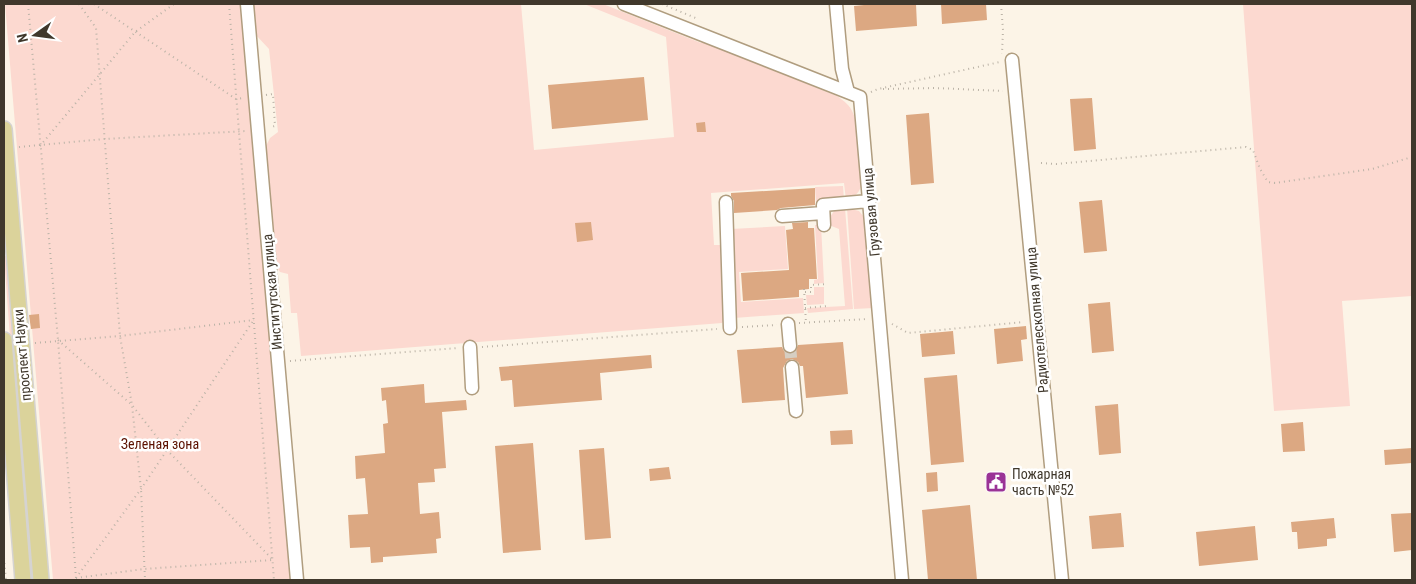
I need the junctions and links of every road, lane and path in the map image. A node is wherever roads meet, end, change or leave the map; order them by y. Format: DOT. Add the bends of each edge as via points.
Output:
graph roads {
  1 [pos="28,4"];
  2 [pos="79,4"];
  3 [pos="94,4"];
  4 [pos="174,4"];
  5 [pos="228,4"];
  6 [pos="247,4"];
  7 [pos="624,4"];
  8 [pos="836,4"];
  9 [pos="1001,4"];
  10 [pos="136,32"];
  11 [pos="1005,59"];
  12 [pos="99,75"];
  13 [pos="878,89"];
  14 [pos="1015,91"];
  15 [pos="848,92"];
  16 [pos="256,96"];
  17 [pos="860,98"];
  18 [pos="236,99"];
  19 [pos="259,128"];
  20 [pos="4,129"];
  21 [pos="239,132"];
  22 [pos="104,139"];
  23 [pos="40,146"];
  24 [pos="5,148"];
  25 [pos="1412,157"];
  26 [pos="1041,163"];
  27 [pos="869,201"];
  28 [pos="726,202"];
  29 [pos="782,216"];
  30 [pos="8,238"];
  31 [pos="827,284"];
  32 [pos="828,306"];
  33 [pos="806,308"];
  34 [pos="881,318"];
  35 [pos="254,320"];
  36 [pos="1037,321"];
  37 [pos="806,323"];
  38 [pos="788,324"];
  39 [pos="730,328"];
  40 [pos="120,336"];
  41 [pos="4,340"];
  42 [pos="58,340"];
  43 [pos="22,344"];
  44 [pos="790,346"];
  45 [pos="470,348"];
  46 [pos="278,362"];
  47 [pos="792,367"];
  48 [pos="472,388"];
  49 [pos="132,405"];
  50 [pos="796,410"];
  51 [pos="167,450"];
  52 [pos="142,489"];
  53 [pos="4,558"];
  54 [pos="273,560"];
  55 [pos="144,569"];
  56 [pos="76,578"];
  57 [pos="6,580"];
  58 [pos="23,580"];
  59 [pos="41,580"];
  60 [pos="145,580"];
  61 [pos="274,580"];
  62 [pos="297,580"];
  63 [pos="902,580"];
  64 [pos="1062,580"];
  1 -- 23 [label="path"];
  2 -- 12 [label="path" via="96,28"];
  3 -- 10 [label="path"];
  4 -- 10 [label="path"];
  5 -- 18 [label="path"];
  6 -- 16 [label="street, Институтская улица"];
  7 -- 15 [label="street"];
  8 -- 15 [label="street" via="842,69"];
  9 -- 11 [label="path"];
  10 -- 12 [label="path"];
  10 -- 18 [label="path"];
  11 -- 13 [label="path"];
  11 -- 14 [label="street, Радиотелескопная улица"];
  12 -- 22 [label="path"];
  12 -- 23 [label="path"];
  13 -- 14 [label="path"];
  13 -- 17 [label="path"];
  14 -- 36 [label="street, Радиотелескопная улица"];
  15 -- 17 [label="street"];
  16 -- 18 [label="path"];
  16 -- 19 [label="street, Институтская улица"];
  16 -- 19 [label="path" via="272,94 275,126"];
  17 -- 27 [label="street, Грузовая улица"];
  18 -- 21 [label="path"];
  19 -- 21 [label="path"];
  19 -- 46 [label="street, Институтская улица"];
  20 -- 24 [label="main road, проспект Науки"];
  21 -- 22 [label="path"];
  21 -- 35 [label="path"];
  22 -- 23 [label="path"];
  22 -- 40 [label="path"];
  23 -- 24 [label="path"];
  23 -- 42 [label="path"];
  24 -- 30 [label="main road, проспект Науки"];
  25 -- 26 [label="path" via="1372,169 1275,183 1268,182 1253,150 1246,147"];
  27 -- 29 [label="street" via="823,205 824,219"];
  27 -- 34 [label="street, Грузовая улица"];
  28 -- 39 [label="street"];
  30 -- 43 [label="main road, проспект Науки"];
  31 -- 33 [label="path" via="810,285 811,292 804,291"];
  32 -- 33 [label="path"];
  33 -- 37 [label="path"];
  34 -- 36 [label="path" via="908,333"];
  34 -- 37 [label="path"];
  34 -- 63 [label="street, Грузовая улица"];
  35 -- 40 [label="path"];
  35 -- 51 [label="path"];
  35 -- 54 [label="path"];
  36 -- 64 [label="street, Радиотелескопная улица"];
  37 -- 38 [label="path"];
  38 -- 39 [label="path"];
  38 -- 44 [label="street"];
  39 -- 45 [label="path"];
  40 -- 42 [label="path"];
  40 -- 49 [label="path"];
  41 -- 58 [label="main road, проспект Науки"];
  42 -- 43 [label="path"];
  42 -- 49 [label="path"];
  42 -- 56 [label="path"];
  43 -- 59 [label="main road, проспект Науки"];
  45 -- 46 [label="path"];
  45 -- 48 [label="street"];
  46 -- 62 [label="street, Институтская улица"];
  47 -- 50 [label="street"];
  49 -- 51 [label="path"];
  49 -- 52 [label="path"];
  51 -- 52 [label="path"];
  51 -- 54 [label="path"];
  52 -- 55 [label="path"];
  52 -- 56 [label="path"];
  53 -- 57 [label="path"];
  54 -- 55 [label="path"];
  54 -- 61 [label="path"];
  55 -- 56 [label="path"];
  55 -- 60 [label="path"];
}
